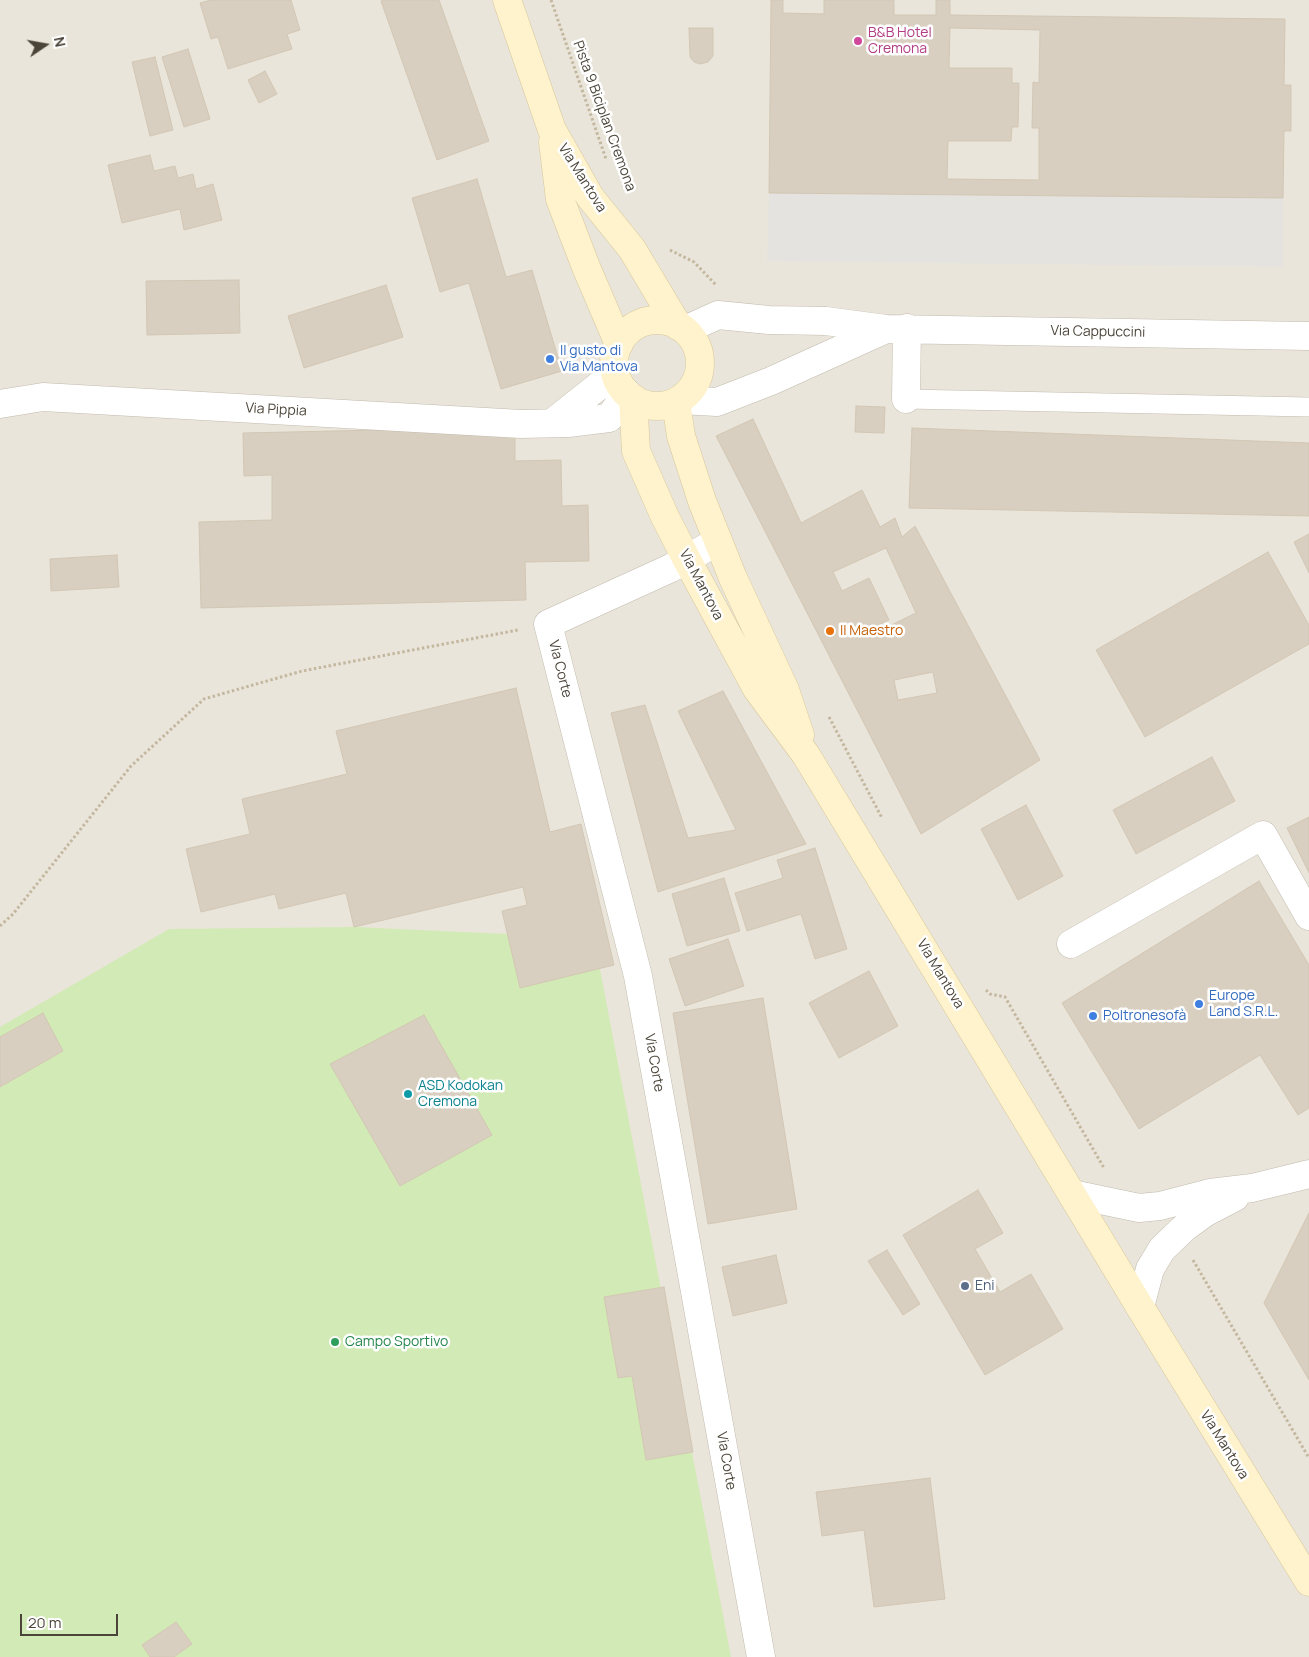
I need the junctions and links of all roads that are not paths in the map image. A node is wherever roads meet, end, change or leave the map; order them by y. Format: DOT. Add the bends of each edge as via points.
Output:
graph roads {
  1 [pos="507,0"];
  2 [pos="552,130"];
  3 [pos="682,328"];
  4 [pos="897,328"];
  5 [pos="1309,336"];
  6 [pos="619,344"];
  7 [pos="0,383"];
  8 [pos="625,388"];
  9 [pos="43,397"];
  10 [pos="906,399"];
  11 [pos="678,401"];
  12 [pos="0,404"];
  13 [pos="1309,407"];
  14 [pos="718,541"];
  15 [pos="687,560"];
  16 [pos="806,756"];
  17 [pos="1309,916"];
  18 [pos="1071,944"];
  19 [pos="1309,1174"];
  20 [pos="1252,1188"];
  21 [pos="1072,1194"];
  22 [pos="1140,1307"];
  23 [pos="1309,1582"];
  24 [pos="762,1657"];
  1 -- 2 [label="main road, Via Mantova"];
  2 -- 3 [label="main road, Via Mantova" via="590,197 632,249"];
  2 -- 6 [label="main road, Via Mantova" via="560,200"];
  3 -- 4 [label="street, Via Cappuccini" via="718,316"];
  3 -- 6 [label="main road" via="666,321 652,320 627,332"];
  3 -- 11 [label="main road" via="696,344 700,368 690,391"];
  4 -- 5 [label="street, Via Cappuccini"];
  4 -- 10 [label="street"];
  4 -- 11 [label="street, Via Cappuccini" via="717,402"];
  6 -- 8 [label="main road" via="616,353"];
  7 -- 9 [label="street"];
  8 -- 9 [label="street, Via Pippia" via="552,423 521,424"];
  8 -- 11 [label="main road" via="643,404 666,405"];
  8 -- 15 [label="main road, Via Mantova" via="636,451"];
  9 -- 12 [label="street, Via Pippia"];
  10 -- 13 [label="lane"];
  11 -- 14 [label="main road, Via Mantova" via="681,436"];
  14 -- 15 [label="street, Via Corte"];
  14 -- 16 [label="main road, Via Mantova" via="785,690"];
  15 -- 16 [label="main road, Via Mantova" via="757,689"];
  15 -- 24 [label="street, Via Corte" via="548,624 638,976"];
  16 -- 21 [label="main road, Via Mantova"];
  17 -- 18 [label="street" via="1263,835"];
  19 -- 20 [label="street"];
  20 -- 21 [label="street" via="1139,1208"];
  20 -- 22 [label="street" via="1206,1212 1162,1249 1150,1269"];
  21 -- 22 [label="main road, Via Mantova"];
  22 -- 23 [label="main road, Via Mantova"];
}
